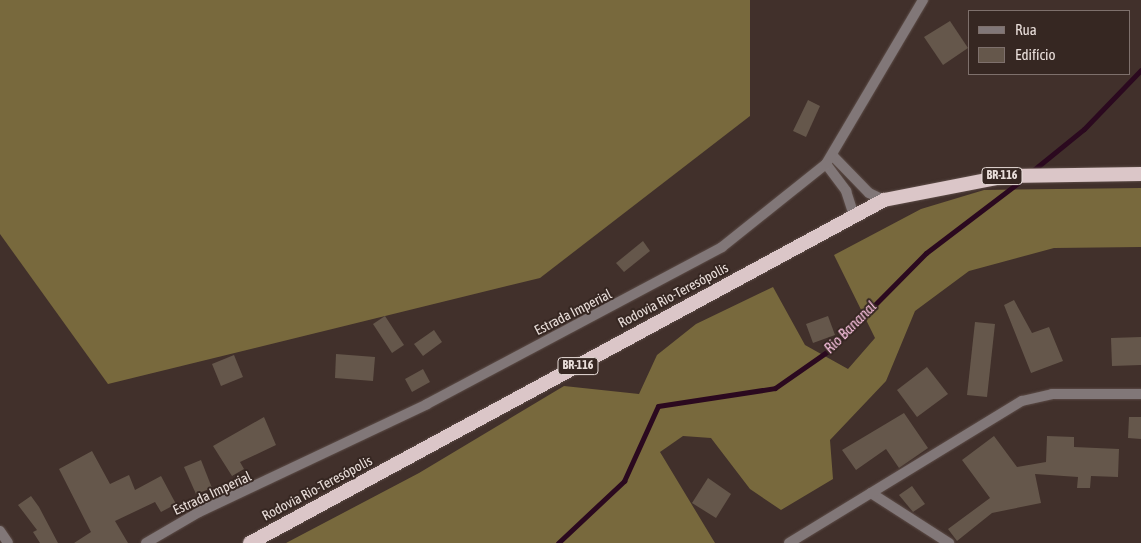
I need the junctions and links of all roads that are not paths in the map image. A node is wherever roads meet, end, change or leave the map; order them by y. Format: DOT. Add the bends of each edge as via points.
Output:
graph roads {
  1 [pos="923,0"];
  2 [pos="829,159"];
  3 [pos="1141,174"];
  4 [pos="884,200"];
  5 [pos="854,215"];
  6 [pos="1141,394"];
  7 [pos="871,492"];
  8 [pos="0,531"];
  9 [pos="8,543"];
  10 [pos="146,543"];
  11 [pos="250,543"];
  12 [pos="789,543"];
  13 [pos="949,543"];
  1 -- 2 [label="street, Estrada Imperial"];
  2 -- 4 [label="street" via="869,193"];
  2 -- 5 [label="street"];
  2 -- 10 [label="street, Estrada Imperial" via="749,227 688,269 331,451 199,512"];
  3 -- 4 [label="highway, Rodovia Rio-Teresópolis / BR-116" via="1008,176"];
  4 -- 5 [label="highway, Rodovia Rio-Teresópolis / BR-116"];
  5 -- 11 [label="highway, Rodovia Rio-Teresópolis / BR-116"];
  6 -- 7 [label="street" via="1052,394 1022,400"];
  7 -- 12 [label="street"];
  7 -- 13 [label="street"];
  8 -- 9 [label="street"];
}
